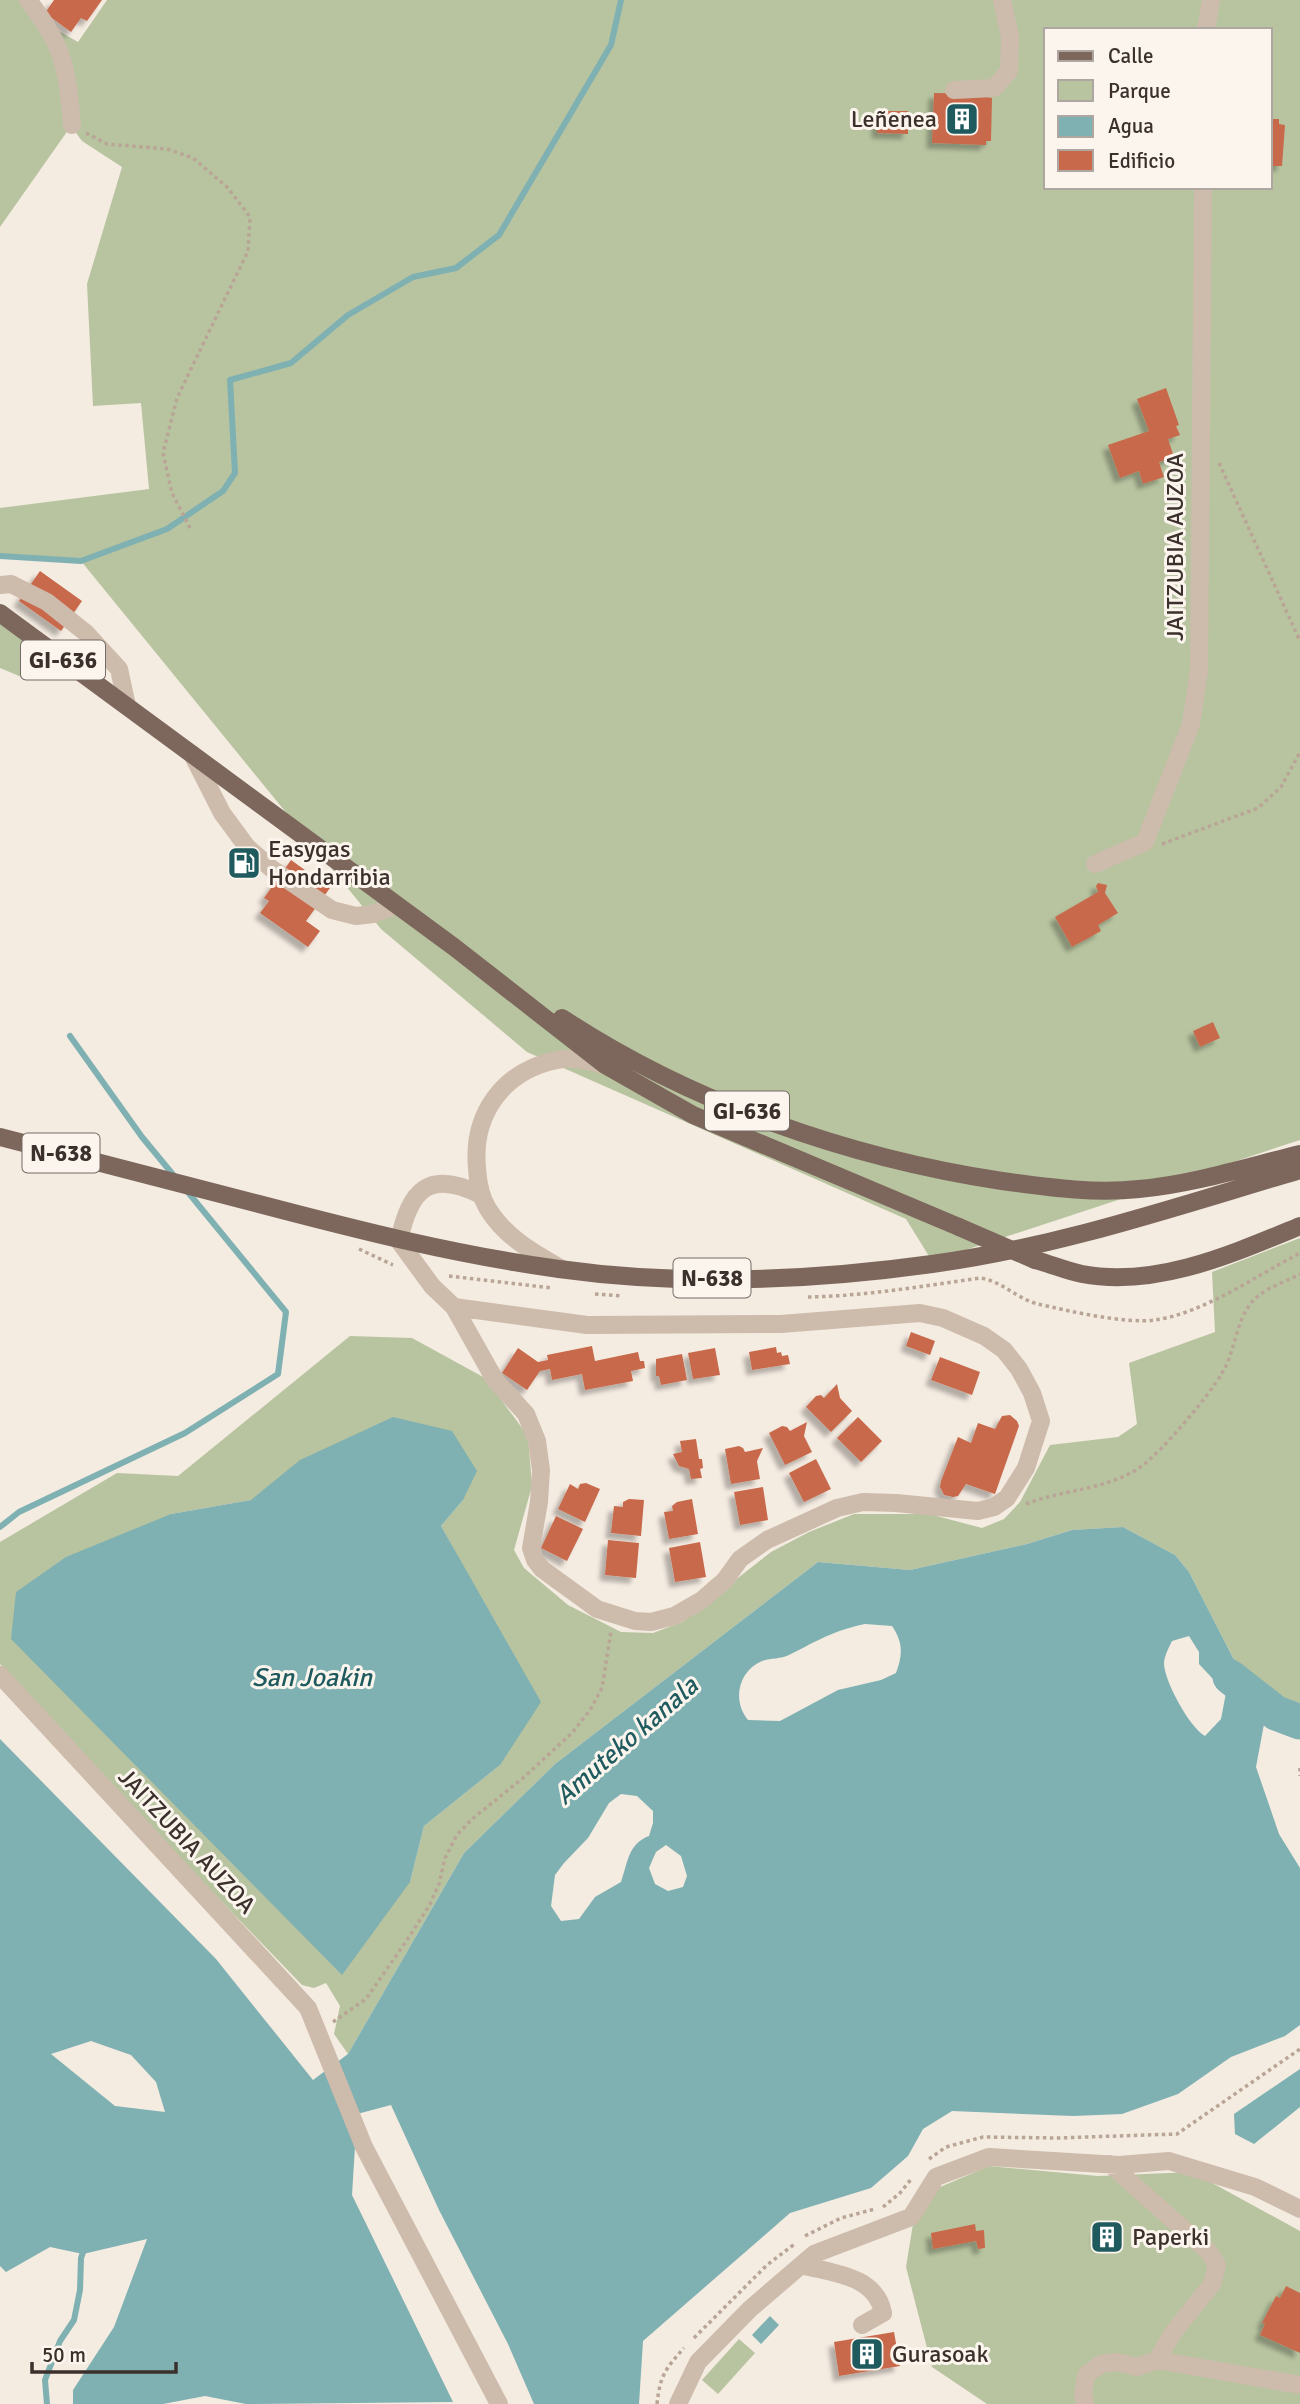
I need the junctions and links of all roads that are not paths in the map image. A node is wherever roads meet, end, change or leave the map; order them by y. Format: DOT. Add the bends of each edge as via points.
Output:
graph roads {
  1 [pos="28,0"];
  2 [pos="1002,0"];
  3 [pos="1211,0"];
  4 [pos="1206,28"];
  5 [pos="954,90"];
  6 [pos="72,125"];
  7 [pos="1203,189"];
  8 [pos="0,585"];
  9 [pos="0,613"];
  10 [pos="127,706"];
  11 [pos="192,754"];
  12 [pos="1095,864"];
  13 [pos="396,905"];
  14 [pos="454,947"];
  15 [pos="605,1065"];
  16 [pos="0,1137"];
  17 [pos="1300,1156"];
  18 [pos="1300,1170"];
  19 [pos="1229,1191"];
  20 [pos="481,1195"];
  21 [pos="1300,1226"];
  22 [pos="399,1241"];
  23 [pos="562,1269"];
  24 [pos="454,1307"];
  25 [pos="0,1675"];
  26 [pos="1110,2164"];
  27 [pos="1300,2209"];
  28 [pos="801,2265"];
  29 [pos="862,2325"];
  30 [pos="1157,2360"];
  31 [pos="1300,2385"];
  32 [pos="499,2404"];
  33 [pos="678,2404"];
  34 [pos="1084,2404"];
  1 -- 6 [label="street" via="48,25 64,60"];
  2 -- 5 [label="street" via="1010,36 1009,71 994,88"];
  3 -- 4 [label="street"];
  7 -- 12 [label="street, JAITZUBIA AUZOA" via="1199,671 1191,724 1144,842"];
  8 -- 10 [label="street" via="11,584 47,602 86,633 119,669"];
  9 -- 10 [label="main road, GI-636"];
  10 -- 11 [label="main road, GI-636"];
  11 -- 13 [label="main road, GI-636"];
  11 -- 13 [label="street" via="222,813 247,848 272,870 332,910 356,916"];
  13 -- 14 [label="main road, GI-636"];
  14 -- 15 [label="main road, GI-636"];
  14 -- 17 [label="main road, GI-636" via="597,1041 676,1083 852,1149 957,1174 1074,1190 1139,1189"];
  15 -- 20 [label="street" via="558,1059 523,1072 497,1093 482,1118 475,1149"];
  15 -- 21 [label="main road, GI-636, bridge" via="693,1115 1035,1260 1082,1274 1164,1273"];
  16 -- 22 [label="main road, N-638"];
  17 -- 19 [label="main road, N-638"];
  18 -- 19 [label="main road, N-638"];
  19 -- 23 [label="main road, N-638" via="1089,1233 934,1264 796,1278 656,1278"];
  20 -- 22 [label="street" via="464,1186 438,1183 423,1188 404,1216"];
  20 -- 23 [label="street" via="507,1232"];
  22 -- 23 [label="main road, N-638"];
  22 -- 24 [label="street"];
  24 -- 24 [label="street" via="587,1325 781,1324 920,1313 984,1336 1004,1350 1032,1393 1041,1421 1026,1468 1007,1498 994,1507 978,1511 863,1502 837,1508 767,1540 740,1559 702,1600 674,1615 651,1622 620,1617 597,1609 534,1560 531,1548 541,1469 537,1441 526,1414 495,1380"];
  25 -- 32 [label="street, JAITZUBIA AUZOA" via="308,2008 364,2147"];
  26 -- 27 [label="street" via="1169,2161 1255,2187"];
  26 -- 28 [label="street" via="989,2157 936,2177 911,2217 814,2254"];
  26 -- 30 [label="street" via="1209,2252 1217,2265 1212,2284"];
  28 -- 29 [label="street" via="858,2279 880,2299 883,2312"];
  28 -- 33 [label="street" via="698,2361"];
  30 -- 31 [label="street"];
  30 -- 34 [label="street" via="1137,2367 1101,2364 1086,2375"];
}
